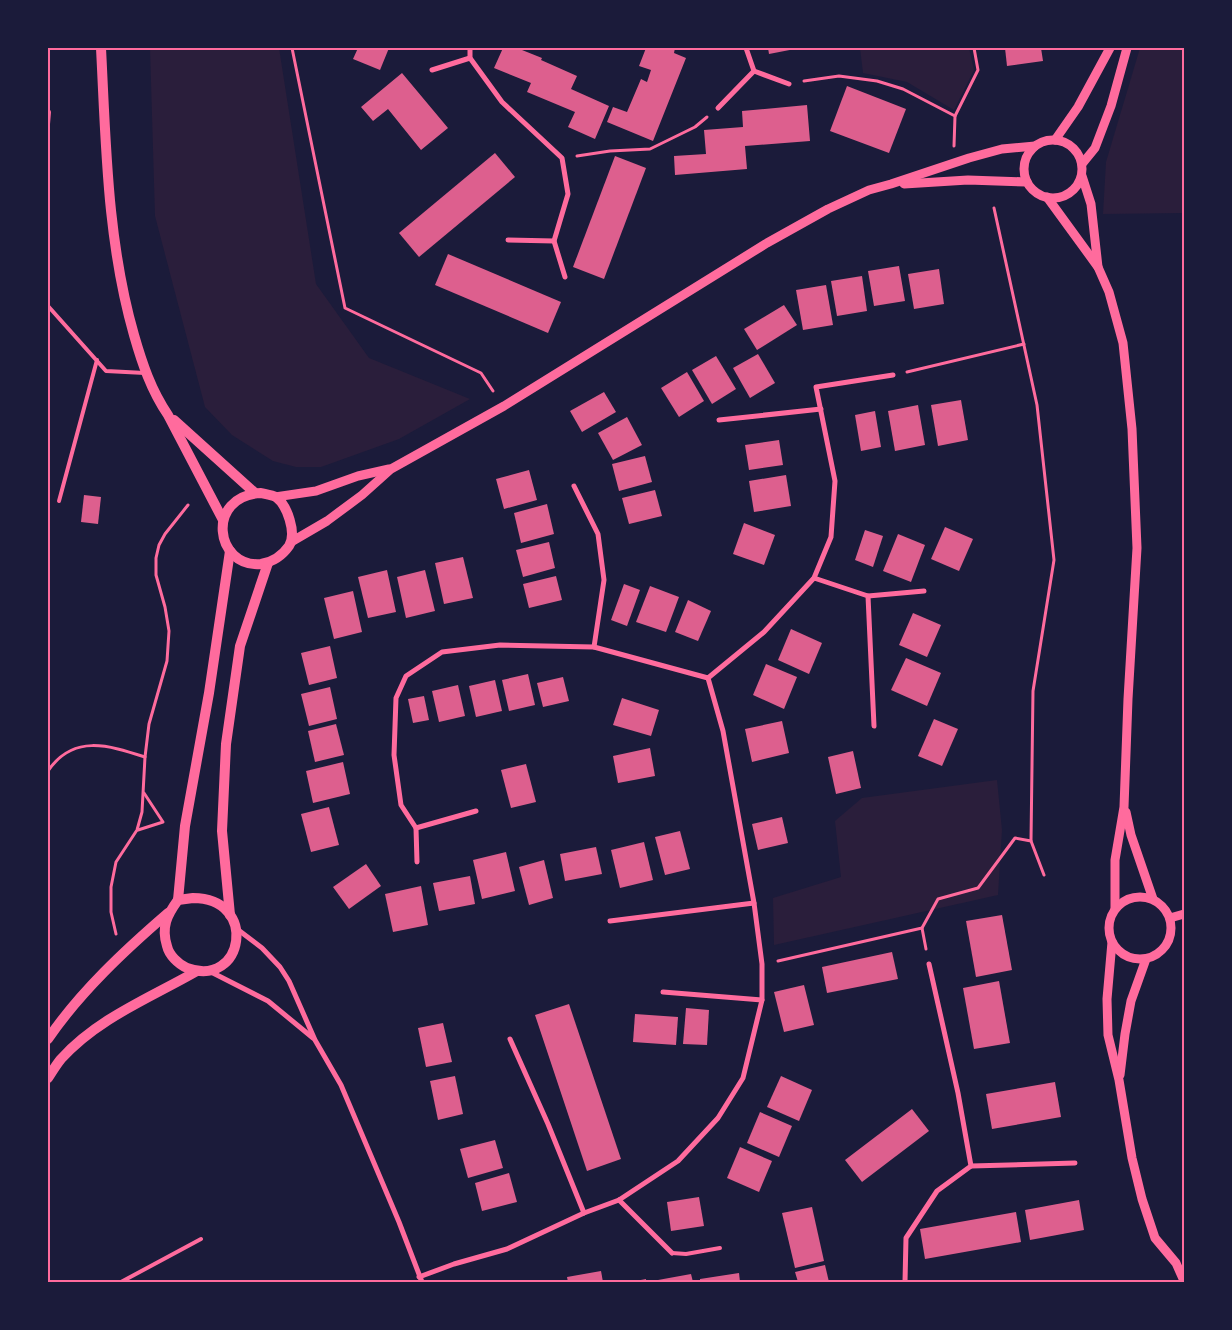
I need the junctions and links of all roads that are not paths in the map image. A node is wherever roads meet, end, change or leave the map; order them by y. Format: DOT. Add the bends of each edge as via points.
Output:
graph roads {
  1 [pos="101,48"];
  2 [pos="470,48"];
  3 [pos="746,48"];
  4 [pos="1110,48"];
  5 [pos="1127,48"];
  6 [pos="470,58"];
  7 [pos="432,70"];
  8 [pos="754,71"];
  9 [pos="789,84"];
  10 [pos="718,108"];
  11 [pos="49,112"];
  12 [pos="48,124"];
  13 [pos="1055,140"];
  14 [pos="1035,146"];
  15 [pos="1082,164"];
  16 [pos="1082,176"];
  17 [pos="1027,182"];
  18 [pos="891,184"];
  19 [pos="1047,197"];
  20 [pos="508,240"];
  21 [pos="554,241"];
  22 [pos="1098,267"];
  23 [pos="565,277"];
  24 [pos="48,306"];
  25 [pos="97,360"];
  26 [pos="145,373"];
  27 [pos="893,375"];
  28 [pos="821,409"];
  29 [pos="168,415"];
  30 [pos="719,420"];
  31 [pos="391,469"];
  32 [pos="574,486"];
  33 [pos="255,493"];
  34 [pos="275,497"];
  35 [pos="59,501"];
  36 [pos="223,520"];
  37 [pos="291,542"];
  38 [pos="230,551"];
  39 [pos="268,563"];
  40 [pos="814,578"];
  41 [pos="924,591"];
  42 [pos="868,596"];
  43 [pos="594,647"];
  44 [pos="708,678"];
  45 [pos="874,726"];
  46 [pos="1124,807"];
  47 [pos="476,811"];
  48 [pos="416,828"];
  49 [pos="416,862"];
  50 [pos="1153,899"];
  51 [pos="178,900"];
  52 [pos="754,903"];
  53 [pos="1115,908"];
  54 [pos="168,914"];
  55 [pos="1184,914"];
  56 [pos="230,915"];
  57 [pos="1170,918"];
  58 [pos="610,921"];
  59 [pos="237,929"];
  60 [pos="1112,942"];
  61 [pos="1146,959"];
  62 [pos="929,964"];
  63 [pos="208,970"];
  64 [pos="197,971"];
  65 [pos="663,992"];
  66 [pos="762,1000"];
  67 [pos="48,1039"];
  68 [pos="510,1039"];
  69 [pos="315,1040"];
  70 [pos="48,1078"];
  71 [pos="1119,1080"];
  72 [pos="1075,1163"];
  73 [pos="971,1166"];
  74 [pos="619,1200"];
  75 [pos="584,1213"];
  76 [pos="201,1239"];
  77 [pos="720,1248"];
  78 [pos="672,1253"];
  79 [pos="420,1280"];
  80 [pos="1184,1281"];
  81 [pos="121,1282"];
  82 [pos="905,1282"];
  1 -- 26 [label="main road" via="108,197 124,300"];
  2 -- 6 [label="street"];
  3 -- 8 [label="street"];
  4 -- 13 [label="street" via="1078,108"];
  5 -- 15 [label="street" via="1095,148"];
  6 -- 7 [label="street"];
  6 -- 21 [label="street" via="502,102 562,158 568,194"];
  8 -- 9 [label="street"];
  8 -- 10 [label="street"];
  11 -- 12 [label="lane"];
  13 -- 14 [label="street"];
  13 -- 15 [label="street" via="1072,146"];
  14 -- 17 [label="street" via="1025,162"];
  14 -- 18 [label="street" via="1002,149"];
  15 -- 16 [label="street"];
  16 -- 19 [label="street" via="1070,193 1061,198"];
  16 -- 22 [label="street" via="1091,204"];
  17 -- 18 [label="street" via="968,180"];
  17 -- 19 [label="street" via="1032,190"];
  18 -- 31 [label="street" via="869,190 828,209 767,243 504,406"];
  19 -- 22 [label="street"];
  20 -- 21 [label="street"];
  21 -- 23 [label="street"];
  22 -- 46 [label="street" via="1109,292 1123,343 1133,439 1138,548"];
  24 -- 25 [label="lane"];
  25 -- 26 [label="lane" via="106,371"];
  25 -- 35 [label="lane"];
  26 -- 29 [label="main road"];
  27 -- 28 [label="street" via="816,387"];
  28 -- 30 [label="street"];
  28 -- 40 [label="street" via="835,481 831,537"];
  29 -- 33 [label="main road"];
  29 -- 36 [label="main road"];
  31 -- 34 [label="street" via="358,476 316,491"];
  31 -- 37 [label="street" via="327,521"];
  32 -- 43 [label="street" via="598,534 604,580"];
  33 -- 34 [label="main road"];
  33 -- 36 [label="main road" via="238,499 229,507"];
  34 -- 37 [label="main road" via="289,517"];
  36 -- 38 [label="main road" via="222,535"];
  37 -- 39 [label="main road" via="281,556"];
  38 -- 39 [label="main road" via="247,563"];
  38 -- 51 [label="main road" via="185,826"];
  39 -- 56 [label="main road" via="240,646 226,744 222,831"];
  40 -- 42 [label="street"];
  40 -- 44 [label="street" via="764,632"];
  41 -- 42 [label="street"];
  42 -- 45 [label="street"];
  43 -- 44 [label="street"];
  43 -- 48 [label="street" via="500,645 442,652 406,676 396,698 394,755 401,806"];
  44 -- 52 [label="street" via="723,731"];
  46 -- 50 [label="street"];
  46 -- 53 [label="street" via="1115,860"];
  47 -- 48 [label="street"];
  48 -- 49 [label="street"];
  50 -- 53 [label="street" via="1133,897"];
  50 -- 57 [label="street" via="1161,904"];
  51 -- 54 [label="main road"];
  51 -- 56 [label="main road" via="202,898"];
  52 -- 58 [label="street"];
  52 -- 66 [label="street" via="762,964"];
  53 -- 60 [label="street" via="1108,925"];
  54 -- 64 [label="main road" via="164,932 167,948 181,965"];
  54 -- 67 [label="main road" via="126,950 63,1018"];
  55 -- 57 [label="street"];
  56 -- 59 [label="main road"];
  57 -- 61 [label="street" via="1171,929 1164,948"];
  59 -- 63 [label="main road" via="233,954 222,965"];
  59 -- 69 [label="street" via="280,967"];
  60 -- 61 [label="street" via="1126,956"];
  60 -- 71 [label="street" via="1107,999 1108,1035"];
  61 -- 71 [label="street" via="1132,1001"];
  62 -- 73 [label="street"];
  63 -- 64 [label="main road"];
  63 -- 69 [label="street" via="268,1001"];
  64 -- 70 [label="main road" via="104,1023 61,1059"];
  65 -- 66 [label="street"];
  66 -- 74 [label="street" via="743,1078 718,1118 678,1160"];
  68 -- 75 [label="street"];
  69 -- 79 [label="street" via="344,1092"];
  71 -- 80 [label="street" via="1142,1199 1155,1238 1176,1264"];
  72 -- 73 [label="street"];
  73 -- 82 [label="street" via="936,1191 906,1238"];
  74 -- 75 [label="street"];
  74 -- 78 [label="street"];
  75 -- 79 [label="street" via="507,1249 454,1264"];
  76 -- 81 [label="lane"];
  77 -- 78 [label="lane"];
}
